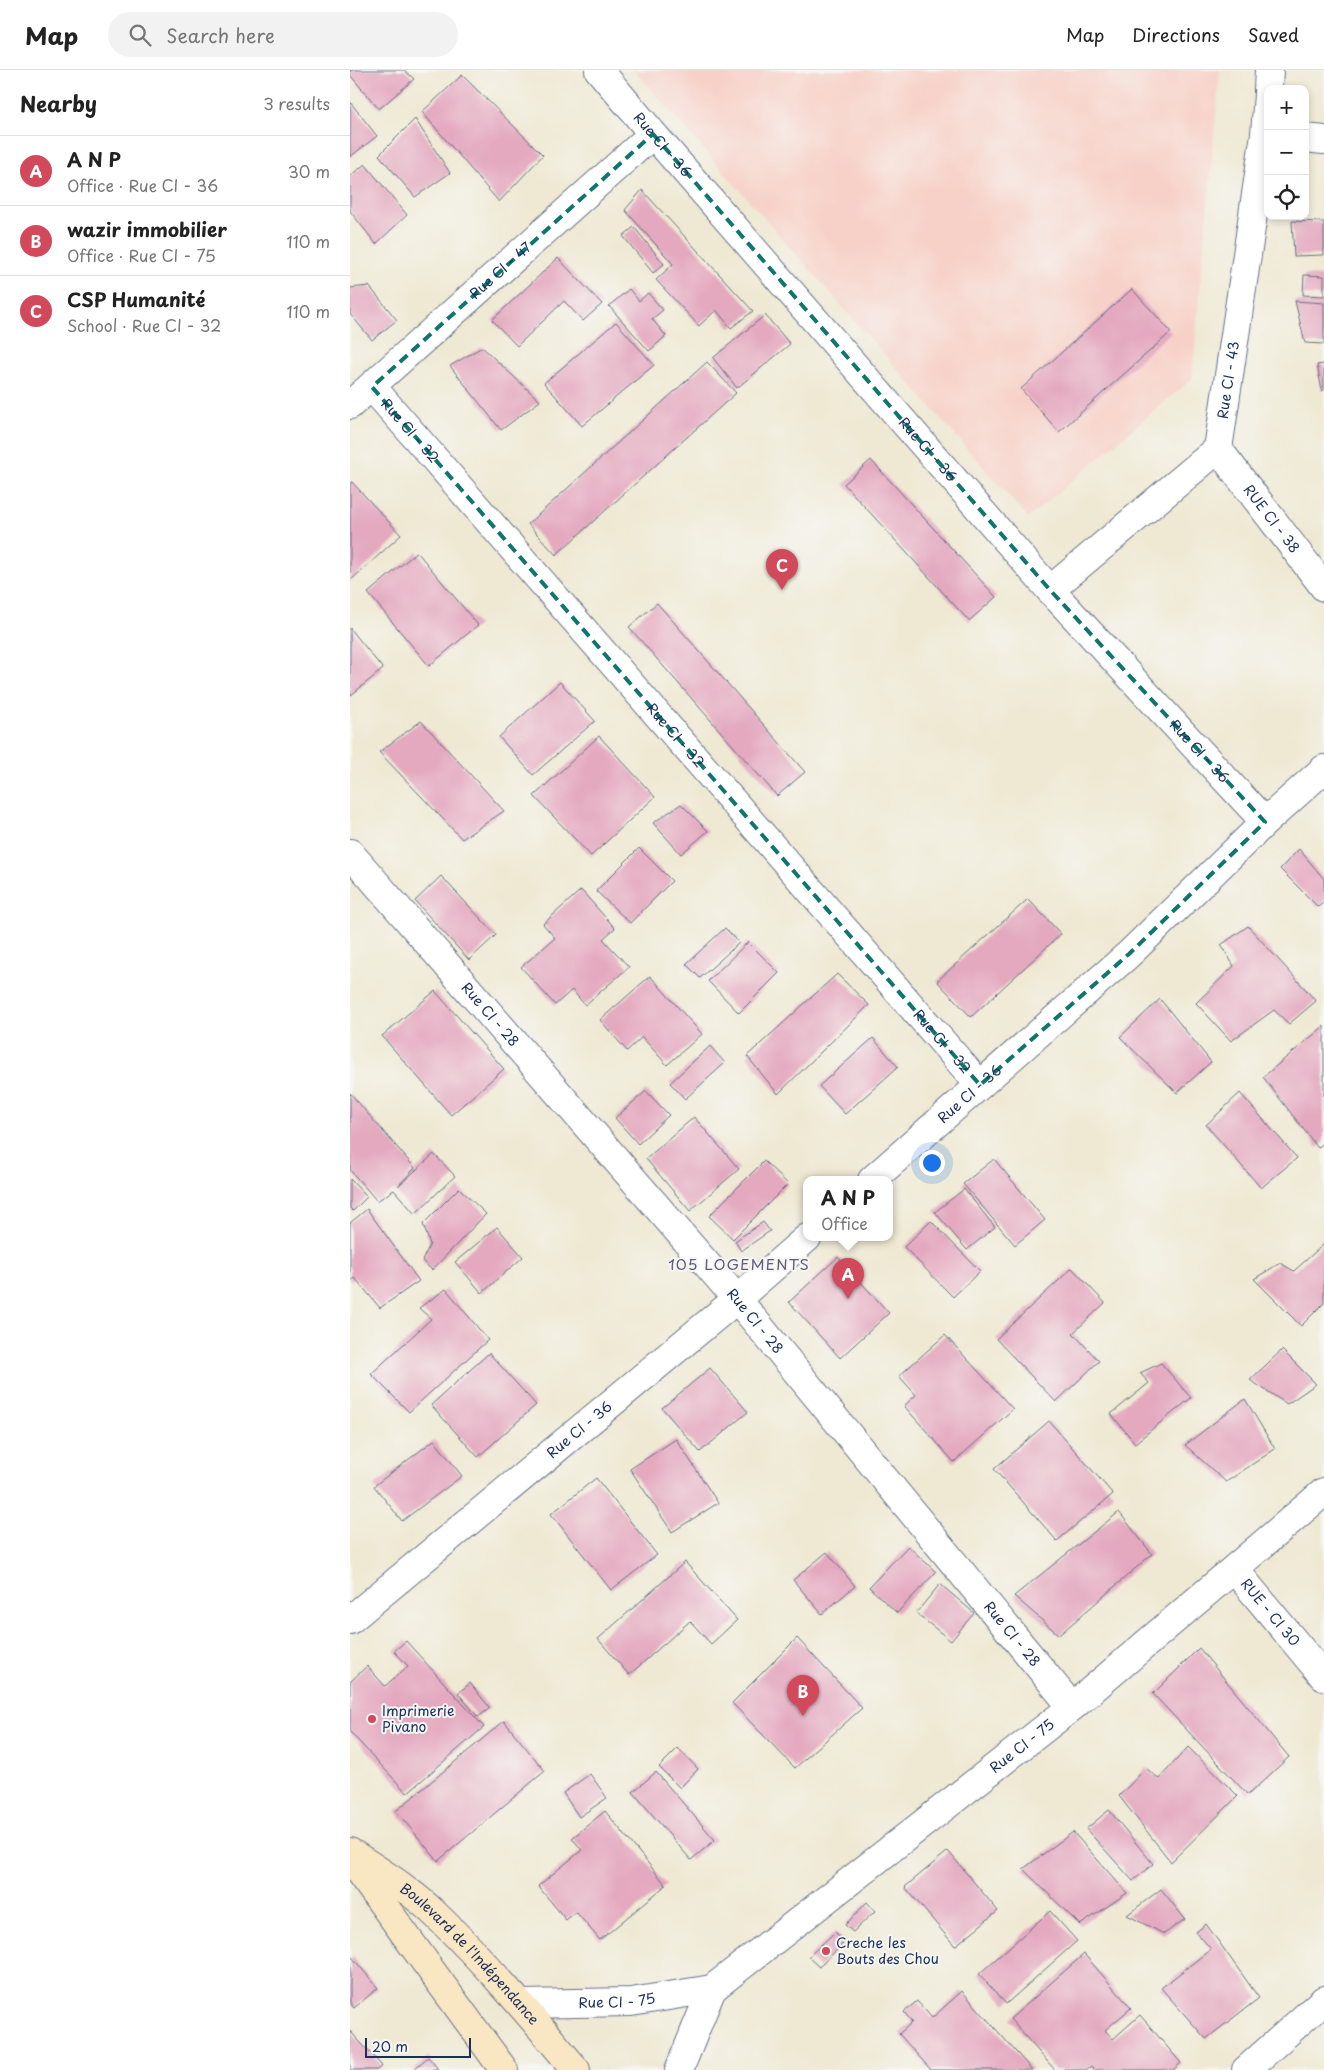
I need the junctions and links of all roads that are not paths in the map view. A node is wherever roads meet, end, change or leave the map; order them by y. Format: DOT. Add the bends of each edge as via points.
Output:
graph roads {
  1 [pos="599,70"];
  2 [pos="1269,70"];
  3 [pos="1268,85"];
  4 [pos="653,134"];
  5 [pos="1309,138"];
  6 [pos="1324,140"];
  7 [pos="1264,147"];
  8 [pos="372,387"];
  9 [pos="350,405"];
  10 [pos="1218,449"];
  11 [pos="1324,587"];
  12 [pos="1050,590"];
  13 [pos="1324,769"];
  14 [pos="1264,822"];
  15 [pos="350,853"];
  16 [pos="980,1085"];
  17 [pos="877,1176"];
  18 [pos="804,1241"];
  19 [pos="737,1299"];
  20 [pos="1324,1492"];
  21 [pos="1235,1570"];
  22 [pos="350,1620"];
  23 [pos="1324,1677"];
  24 [pos="1072,1707"];
  25 [pos="350,1852"];
  26 [pos="350,1858"];
  27 [pos="712,1989"];
  28 [pos="1324,2000"];
  29 [pos="521,2004"];
  30 [pos="504,2070"];
  31 [pos="576,2070"];
  32 [pos="679,2070"];
  33 [pos="1246,2070"];
  1 -- 4 [label="street, Rue CI - 36"];
  2 -- 3 [label="street"];
  4 -- 8 [label="street, Rue CI - 47"];
  4 -- 12 [label="street, Rue CI - 36"];
  5 -- 6 [label="street"];
  7 -- 10 [label="street, Rue CI - 43"];
  8 -- 9 [label="street, Rue CI - 47"];
  8 -- 16 [label="street, Rue CI - 32"];
  10 -- 11 [label="street, RUE CI - 38"];
  10 -- 12 [label="street"];
  12 -- 14 [label="street, Rue CI - 36"];
  13 -- 14 [label="street, Rue CI - 36"];
  14 -- 16 [label="street, Rue CI - 36" via="1129,954"];
  15 -- 19 [label="street, Rue CI - 28"];
  16 -- 17 [label="street, Rue CI - 36"];
  18 -- 19 [label="street, Rue CI - 36"];
  19 -- 22 [label="street, Rue CI - 36"];
  19 -- 24 [label="street, Rue CI - 28"];
  20 -- 21 [label="street, Rue CI - 75"];
  21 -- 23 [label="street, RUE - CI 30"];
  21 -- 24 [label="street, Rue CI - 75"];
  24 -- 27 [label="street, Rue CI - 75"];
  25 -- 29 [label="main road, Boulevard de l'Indépendance" via="435,1914"];
  26 -- 30 [label="main road, Boulevard de l'Indépendance"];
  27 -- 29 [label="street, Rue CI - 75" via="631,2002"];
  27 -- 32 [label="street, Rue CI - 75"];
  28 -- 33 [label="street"];
  29 -- 31 [label="main road, Boulevard de l'Indépendance"];
}
